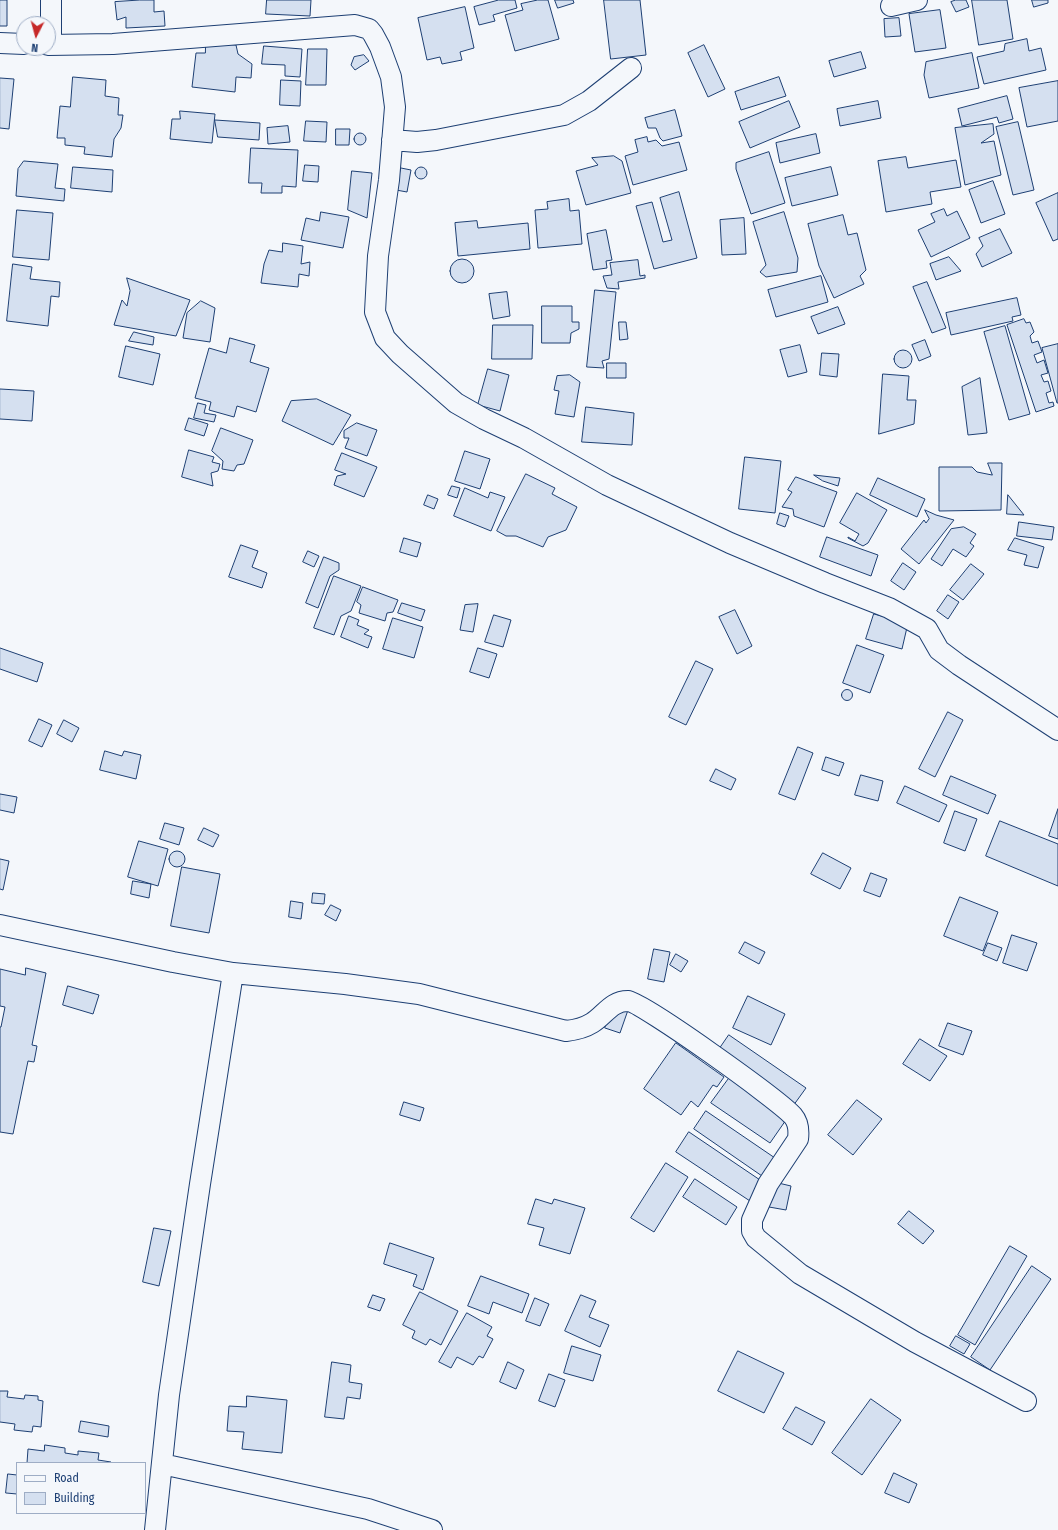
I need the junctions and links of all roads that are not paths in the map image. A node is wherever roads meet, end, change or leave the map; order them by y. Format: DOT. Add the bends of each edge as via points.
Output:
graph roads {
  1 [pos="51,0"];
  2 [pos="917,0"];
  3 [pos="890,6"];
  4 [pos="51,16"];
  5 [pos="0,43"];
  6 [pos="16,44"];
  7 [pos="56,45"];
  8 [pos="631,68"];
  9 [pos="392,140"];
  10 [pos="1058,730"];
  11 [pos="0,925"];
  12 [pos="233,973"];
  13 [pos="1026,1401"];
  14 [pos="162,1464"];
  15 [pos="155,1530"];
  16 [pos="432,1530"];
  1 -- 4 [label="street"];
  2 -- 3 [label="street"];
  5 -- 6 [label="street"];
  7 -- 9 [label="street" via="113,44 356,25 369,29 373,34 391,77 395,106"];
  8 -- 9 [label="street" via="589,101 564,115 436,140"];
  9 -- 10 [label="street" via="378,256 376,312 385,338 435,386 461,406 607,485 730,543 889,608 927,629 939,650 958,665"];
  11 -- 12 [label="street"];
  12 -- 13 [label="street" via="419,994 566,1031 593,1023 615,1003 629,1001 653,1014 773,1098 797,1123 798,1139 768,1184 752,1220 752,1231 756,1238 800,1274 915,1342"];
  12 -- 14 [label="street" via="200,1184"];
  14 -- 15 [label="street"];
  14 -- 16 [label="street" via="368,1509"];
}
